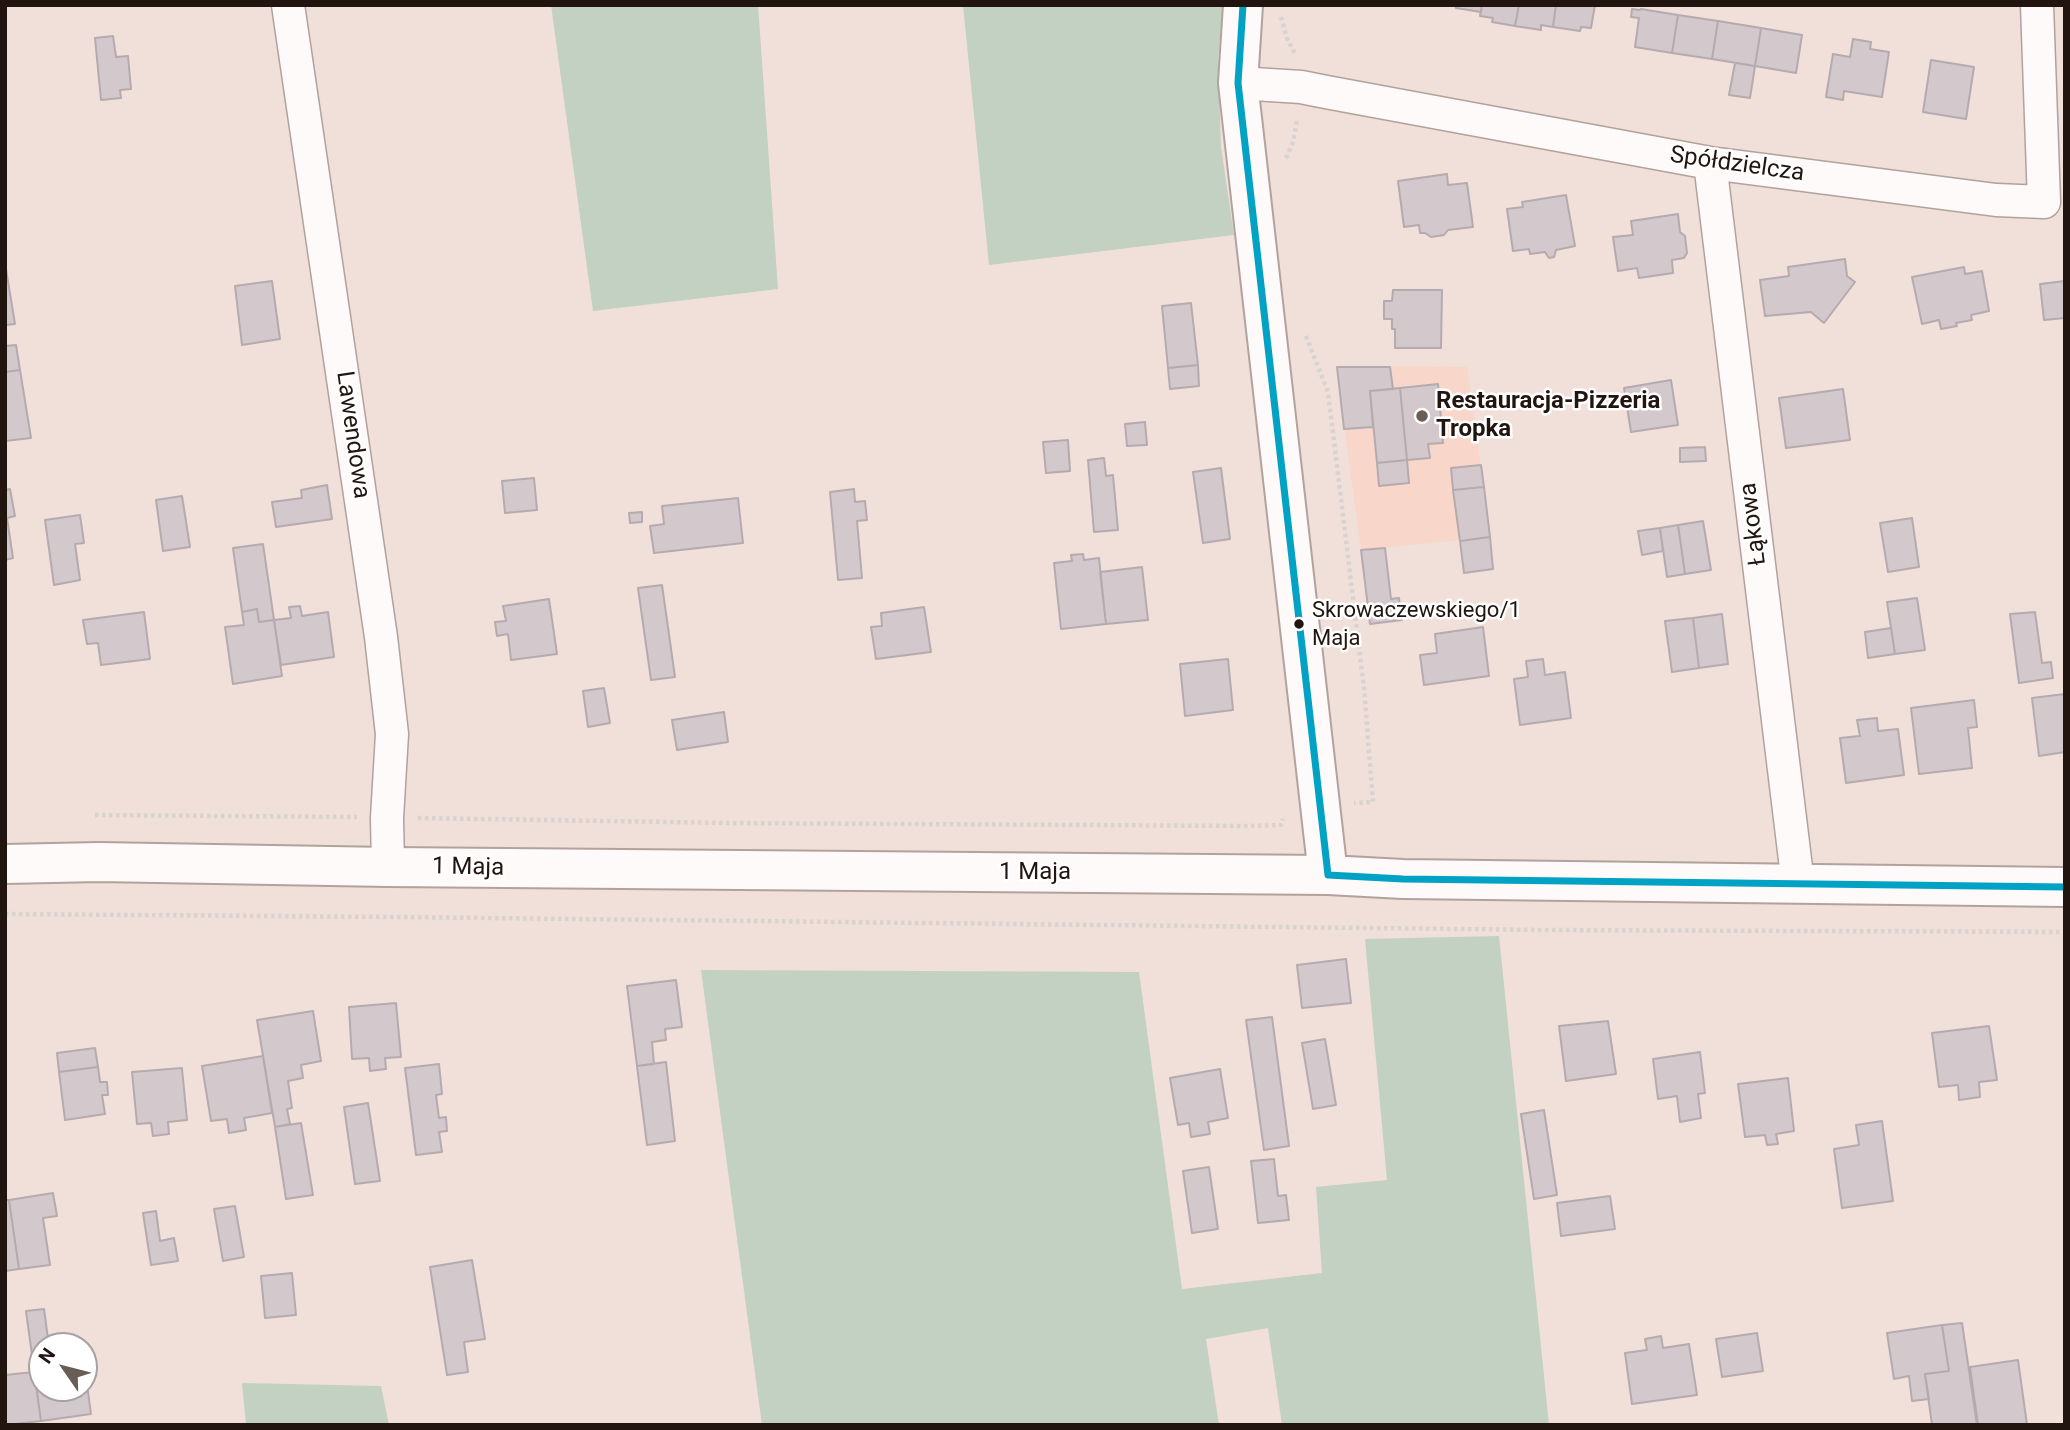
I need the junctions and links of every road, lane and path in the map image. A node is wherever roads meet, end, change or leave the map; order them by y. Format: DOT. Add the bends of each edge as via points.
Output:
graph roads {
  1 [pos="288,5"];
  2 [pos="1243,5"];
  3 [pos="2037,5"];
  4 [pos="1280,10"];
  5 [pos="1299,61"];
  6 [pos="1238,83"];
  7 [pos="1298,114"];
  8 [pos="1710,163"];
  9 [pos="1284,167"];
  10 [pos="2054,201"];
  11 [pos="1306,335"];
  12 [pos="1348,803"];
  13 [pos="95,815"];
  14 [pos="387,818"];
  15 [pos="1283,818"];
  16 [pos="5,864"];
  17 [pos="388,867"];
  18 [pos="1328,876"];
  19 [pos="1798,884"];
  20 [pos="2065,887"];
  21 [pos="5,914"];
  22 [pos="2065,932"];
  1 -- 14 [label="street, Lawendowa" via="381,637 392,734"];
  2 -- 6 [label="street"];
  3 -- 10 [label="street, Spółdzielcza"];
  4 -- 5 [label="path" via="1284,32"];
  6 -- 8 [label="street, Spółdzielcza" via="1326,92"];
  6 -- 18 [label="street"];
  7 -- 9 [label="path"];
  8 -- 10 [label="street, Spółdzielcza" via="1996,200"];
  8 -- 19 [label="street, Łąkowa"];
  11 -- 12 [label="path" via="1328,392 1364,688 1373,802"];
  13 -- 14 [label="path"];
  14 -- 15 [label="path" via="1248,826 1281,825"];
  14 -- 17 [label="street, Lawendowa"];
  16 -- 17 [label="street, 1 Maja"];
  17 -- 18 [label="street, 1 Maja"];
  18 -- 19 [label="street, 1 Maja"];
  19 -- 20 [label="street, 1 Maja"];
  21 -- 22 [label="path"];
}
